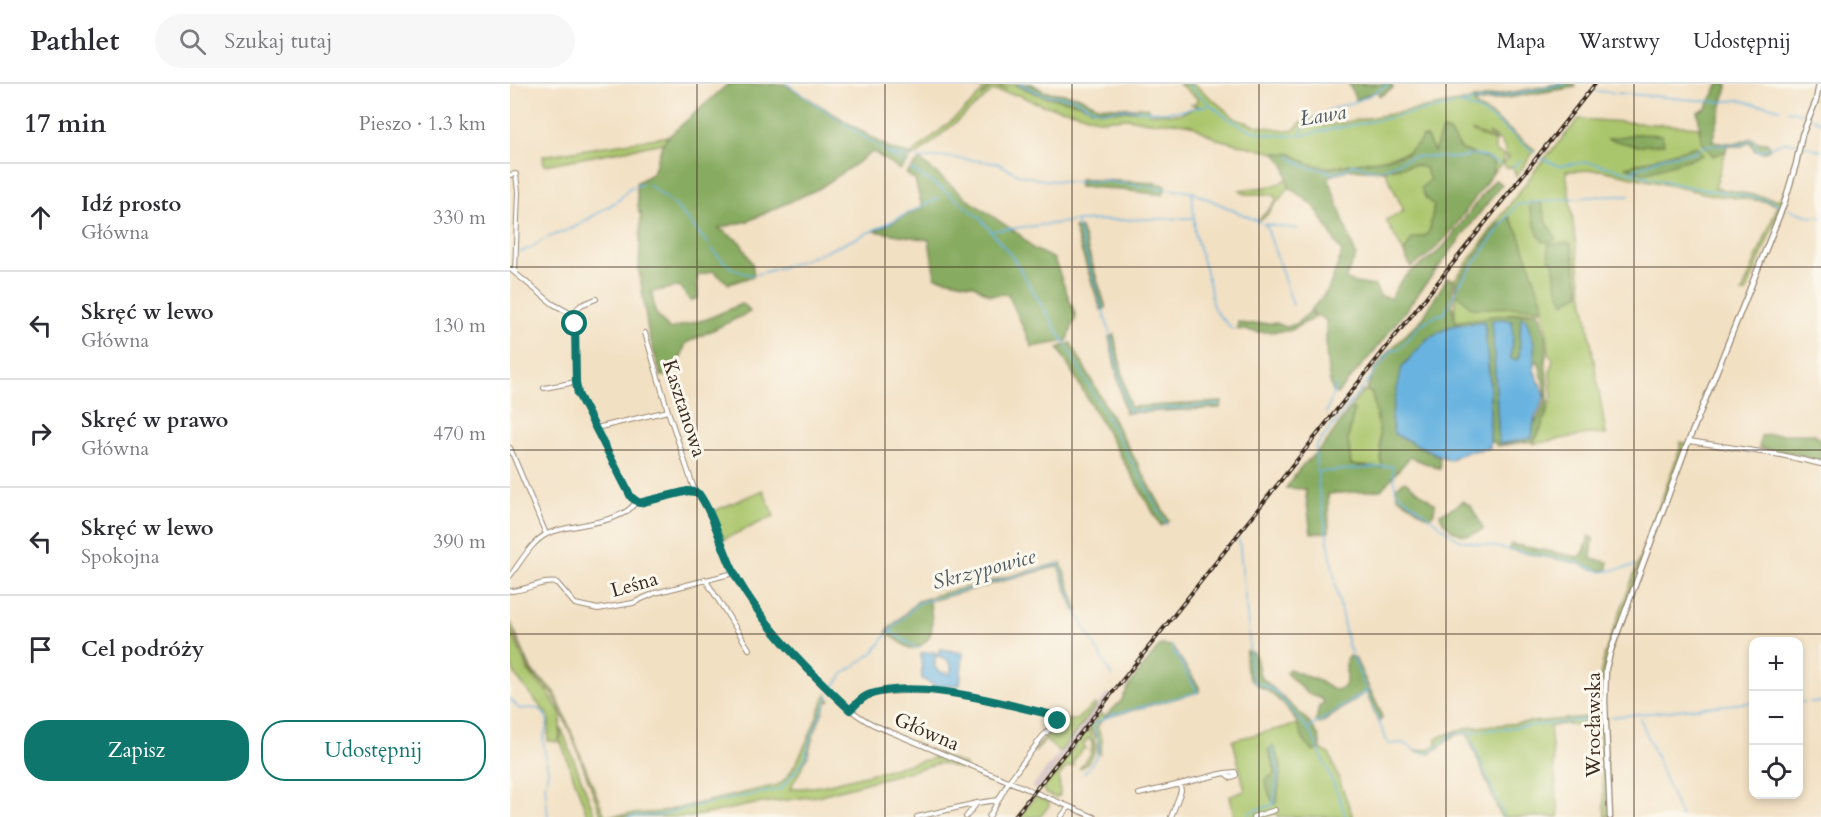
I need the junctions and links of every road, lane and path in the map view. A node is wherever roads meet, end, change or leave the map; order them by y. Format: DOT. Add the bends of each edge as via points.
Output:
graph roads {
  1 [pos="1819,84"];
  2 [pos="510,175"];
  3 [pos="510,269"];
  4 [pos="515,272"];
  5 [pos="596,299"];
  6 [pos="571,315"];
  7 [pos="645,333"];
  8 [pos="576,382"];
  9 [pos="544,388"];
  10 [pos="668,411"];
  11 [pos="596,428"];
  12 [pos="1689,441"];
  13 [pos="510,448"];
  14 [pos="1821,464"];
  15 [pos="695,492"];
  16 [pos="636,501"];
  17 [pos="546,534"];
  18 [pos="734,573"];
  19 [pos="510,576"];
  20 [pos="705,579"];
  21 [pos="510,591"];
  22 [pos="749,649"];
  23 [pos="850,710"];
  24 [pos="1225,773"];
  25 [pos="1009,781"];
  26 [pos="1180,785"];
  27 [pos="1139,794"];
  28 [pos="998,800"];
  29 [pos="977,803"];
  30 [pos="1069,807"];
  31 [pos="1275,810"];
  32 [pos="917,817"];
  33 [pos="966,817"];
  34 [pos="989,817"];
  35 [pos="1061,817"];
  36 [pos="1094,817"];
  37 [pos="1171,817"];
  38 [pos="1253,817"];
  39 [pos="1610,817"];
  1 -- 12 [label="main road, Wrocławska" via="1782,210"];
  2 -- 4 [label="street" via="516,174 518,192"];
  3 -- 4 [label="street"];
  4 -- 6 [label="street"];
  5 -- 6 [label="street" via="581,305"];
  6 -- 8 [label="street" via="575,324"];
  7 -- 10 [label="street, Kasztanowa"];
  8 -- 9 [label="street"];
  8 -- 11 [label="street"];
  10 -- 11 [label="street"];
  10 -- 15 [label="street, Kasztanowa"];
  11 -- 16 [label="street" via="623,484"];
  12 -- 14 [label="street"];
  12 -- 39 [label="main road, Wrocławska" via="1606,668"];
  13 -- 17 [label="street"];
  15 -- 16 [label="street"];
  15 -- 18 [label="street, Główna" via="704,503"];
  16 -- 17 [label="street" via="619,516"];
  17 -- 19 [label="street"];
  18 -- 20 [label="street, Leśna"];
  18 -- 23 [label="street, Główna" via="787,646"];
  20 -- 21 [label="street, Leśna" via="633,603 598,609 575,604 557,583"];
  20 -- 22 [label="street"];
  23 -- 25 [label="street, Główna" via="874,725"];
  23 -- 25 [label="street" via="871,694 928,690 1054,715 1058,721"];
  24 -- 26 [label="street"];
  25 -- 28 [label="street"];
  25 -- 30 [label="street, Główna"];
  26 -- 27 [label="street"];
  26 -- 37 [label="street"];
  28 -- 29 [label="street"];
  28 -- 34 [label="street"];
  29 -- 32 [label="street"];
  29 -- 33 [label="street"];
  30 -- 35 [label="street"];
  30 -- 36 [label="street, Główna"];
  31 -- 38 [label="street"];
}
